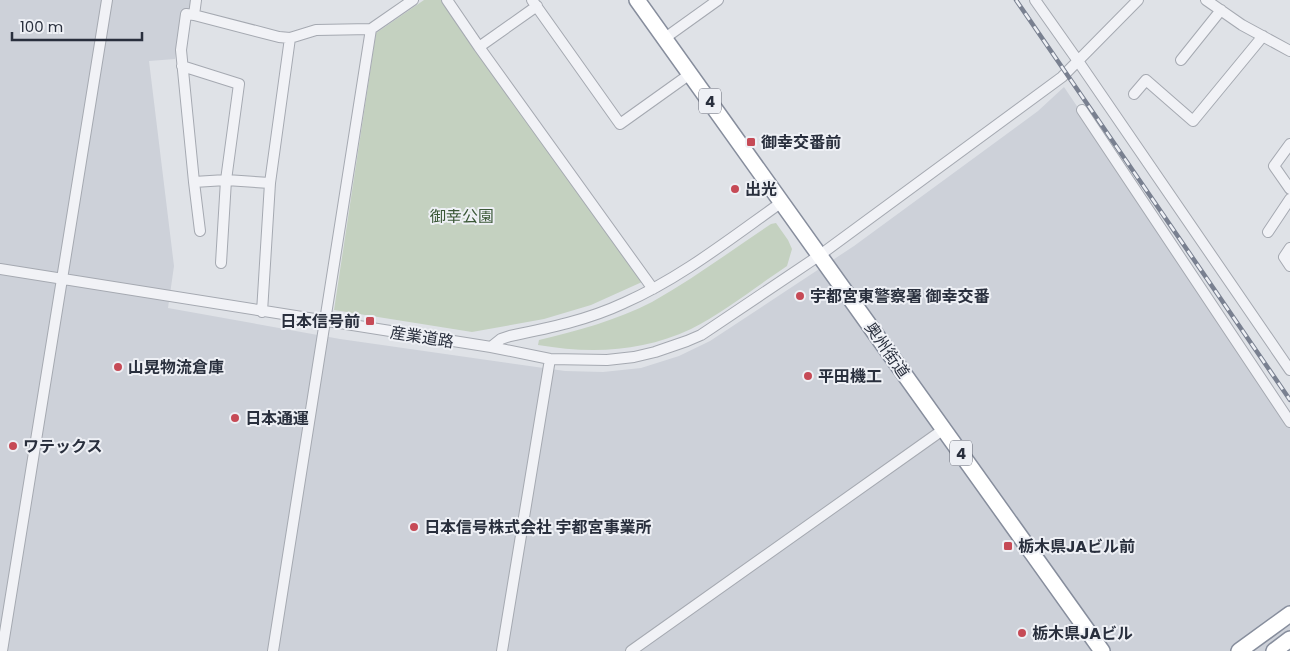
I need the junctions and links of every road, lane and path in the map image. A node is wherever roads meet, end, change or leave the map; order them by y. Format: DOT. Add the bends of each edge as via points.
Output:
graph roads {
  1 [pos="107,0"];
  2 [pos="196,0"];
  3 [pos="413,0"];
  4 [pos="447,0"];
  5 [pos="637,0"];
  6 [pos="718,0"];
  7 [pos="1035,0"];
  8 [pos="1138,0"];
  9 [pos="1206,0"];
  10 [pos="535,3"];
  11 [pos="1221,10"];
  12 [pos="194,15"];
  13 [pos="371,30"];
  14 [pos="1263,36"];
  15 [pos="290,38"];
  16 [pos="665,38"];
  17 [pos="479,47"];
  18 [pos="1288,47"];
  19 [pos="1182,60"];
  20 [pos="1078,61"];
  21 [pos="182,66"];
  22 [pos="690,74"];
  23 [pos="1134,94"];
  24 [pos="1082,110"];
  25 [pos="1290,144"];
  26 [pos="226,180"];
  27 [pos="194,182"];
  28 [pos="270,183"];
  29 [pos="1290,189"];
  30 [pos="1290,199"];
  31 [pos="782,202"];
  32 [pos="200,230"];
  33 [pos="1268,232"];
  34 [pos="1290,248"];
  35 [pos="820,255"];
  36 [pos="221,263"];
  37 [pos="1290,266"];
  38 [pos="0,269"];
  39 [pos="62,279"];
  40 [pos="653,289"];
  41 [pos="262,312"];
  42 [pos="325,322"];
  43 [pos="491,347"];
  44 [pos="550,359"];
  45 [pos="1287,366"];
  46 [pos="1290,422"];
  47 [pos="944,429"];
  48 [pos="1290,614"];
  49 [pos="1290,624"];
  50 [pos="1290,639"];
  51 [pos="2,651"];
  52 [pos="273,651"];
  53 [pos="502,651"];
  54 [pos="631,651"];
  55 [pos="1102,651"];
  56 [pos="1239,651"];
  57 [pos="1251,651"];
  58 [pos="1274,651"];
  1 -- 39 [label="street"];
  2 -- 12 [label="street"];
  3 -- 13 [label="street"];
  4 -- 17 [label="street"];
  5 -- 16 [label="highway, 奥州街道 / 4"];
  6 -- 16 [label="street"];
  7 -- 20 [label="street"];
  8 -- 20 [label="street, 産業道路"];
  9 -- 11 [label="street"];
  10 -- 17 [label="street"];
  10 -- 22 [label="street" via="620,124"];
  11 -- 14 [label="street"];
  11 -- 19 [label="street"];
  12 -- 15 [label="street"];
  12 -- 21 [label="street" via="186,14"];
  13 -- 15 [label="street" via="316,30"];
  13 -- 42 [label="street"];
  14 -- 18 [label="street"];
  14 -- 23 [label="street" via="1193,121 1146,80"];
  15 -- 28 [label="street"];
  16 -- 22 [label="highway, 奥州街道 / 4"];
  17 -- 40 [label="street"];
  20 -- 35 [label="street, 産業道路" via="1004,121"];
  20 -- 45 [label="street"];
  21 -- 26 [label="street" via="238,84"];
  21 -- 27 [label="street"];
  22 -- 31 [label="highway, 奥州街道 / 4"];
  24 -- 46 [label="street"];
  25 -- 29 [label="street" via="1274,166"];
  26 -- 27 [label="street"];
  26 -- 28 [label="street"];
  26 -- 36 [label="street"];
  27 -- 32 [label="street"];
  28 -- 41 [label="street"];
  30 -- 33 [label="street"];
  31 -- 35 [label="highway, 奥州街道 / 4"];
  31 -- 40 [label="street"];
  34 -- 37 [label="street" via="1284,257"];
  35 -- 44 [label="street, 産業道路" via="701,335 680,344 623,359"];
  35 -- 47 [label="highway, 奥州街道 / 4"];
  38 -- 39 [label="street, 産業道路"];
  39 -- 41 [label="street, 産業道路"];
  39 -- 51 [label="street"];
  40 -- 43 [label="street" via="613,308 573,322 510,336"];
  41 -- 42 [label="street, 産業道路"];
  42 -- 43 [label="street, 産業道路"];
  42 -- 52 [label="street"];
  43 -- 44 [label="street, 産業道路"];
  44 -- 53 [label="street"];
  47 -- 54 [label="street"];
  47 -- 55 [label="highway, 奥州街道 / 4"];
  48 -- 56 [label="highway"];
  49 -- 57 [label="highway"];
  50 -- 58 [label="highway"];
}
